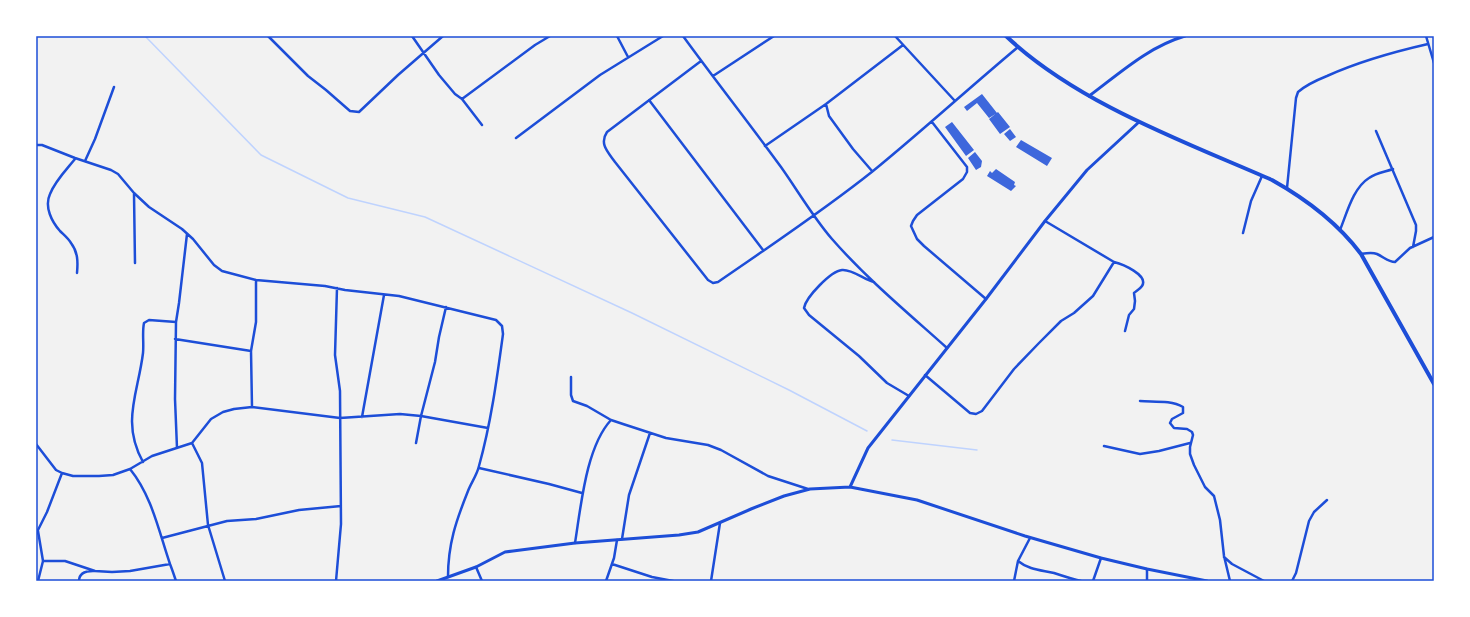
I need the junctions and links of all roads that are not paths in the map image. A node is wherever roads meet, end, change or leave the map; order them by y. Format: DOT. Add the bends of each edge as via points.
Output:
graph roads {
  1 [pos="268,36"];
  2 [pos="412,36"];
  3 [pos="444,36"];
  4 [pos="550,36"];
  5 [pos="617,36"];
  6 [pos="663,36"];
  7 [pos="682,36"];
  8 [pos="774,36"];
  9 [pos="895,36"];
  10 [pos="1006,36"];
  11 [pos="1185,36"];
  12 [pos="1426,36"];
  13 [pos="1428,44"];
  14 [pos="903,45"];
  15 [pos="1018,47"];
  16 [pos="424,53"];
  17 [pos="628,57"];
  18 [pos="701,61"];
  19 [pos="1434,63"];
  20 [pos="712,76"];
  21 [pos="114,87"];
  22 [pos="1090,96"];
  23 [pos="462,99"];
  24 [pos="649,100"];
  25 [pos="955,101"];
  26 [pos="826,104"];
  27 [pos="932,122"];
  28 [pos="1139,122"];
  29 [pos="482,125"];
  30 [pos="1376,131"];
  31 [pos="516,138"];
  32 [pos="36,145"];
  33 [pos="765,146"];
  34 [pos="75,158"];
  35 [pos="85,161"];
  36 [pos="1393,169"];
  37 [pos="872,172"];
  38 [pos="1262,175"];
  39 [pos="1287,188"];
  40 [pos="134,193"];
  41 [pos="813,215"];
  42 [pos="1045,220"];
  43 [pos="1340,230"];
  44 [pos="1243,233"];
  45 [pos="188,234"];
  46 [pos="1434,237"];
  47 [pos="1413,247"];
  48 [pos="763,250"];
  49 [pos="1361,254"];
  50 [pos="1114,262"];
  51 [pos="136,263"];
  52 [pos="77,273"];
  53 [pos="256,280"];
  54 [pos="874,282"];
  55 [pos="337,288"];
  56 [pos="384,295"];
  57 [pos="986,299"];
  58 [pos="446,307"];
  59 [pos="176,322"];
  60 [pos="1125,331"];
  61 [pos="175,339"];
  62 [pos="947,348"];
  63 [pos="251,351"];
  64 [pos="925,375"];
  65 [pos="571,377"];
  66 [pos="1434,384"];
  67 [pos="909,396"];
  68 [pos="1140,401"];
  69 [pos="252,407"];
  70 [pos="420,416"];
  71 [pos="362,417"];
  72 [pos="340,418"];
  73 [pos="611,420"];
  74 [pos="488,428"];
  75 [pos="650,433"];
  76 [pos="192,443"];
  77 [pos="416,443"];
  78 [pos="1190,443"];
  79 [pos="36,444"];
  80 [pos="1104,446"];
  81 [pos="177,448"];
  82 [pos="143,462"];
  83 [pos="479,468"];
  84 [pos="130,469"];
  85 [pos="62,473"];
  86 [pos="850,487"];
  87 [pos="810,489"];
  88 [pos="582,494"];
  89 [pos="1327,500"];
  90 [pos="341,506"];
  91 [pos="720,523"];
  92 [pos="208,525"];
  93 [pos="38,531"];
  94 [pos="36,534"];
  95 [pos="162,538"];
  96 [pos="1030,538"];
  97 [pos="622,539"];
  98 [pos="617,540"];
  99 [pos="575,543"];
  100 [pos="1224,556"];
  101 [pos="1102,558"];
  102 [pos="43,561"];
  103 [pos="1018,561"];
  104 [pos="170,564"];
  105 [pos="612,564"];
  106 [pos="476,567"];
  107 [pos="1147,569"];
  108 [pos="95,570"];
  109 [pos="446,578"];
  110 [pos="38,581"];
  111 [pos="79,581"];
  112 [pos="176,581"];
  113 [pos="225,581"];
  114 [pos="336,581"];
  115 [pos="437,581"];
  116 [pos="482,581"];
  117 [pos="606,581"];
  118 [pos="673,581"];
  119 [pos="711,581"];
  120 [pos="1014,581"];
  121 [pos="1081,581"];
  122 [pos="1093,581"];
  123 [pos="1147,581"];
  124 [pos="1206,581"];
  125 [pos="1230,581"];
  126 [pos="1264,581"];
  127 [pos="1292,581"];
  1 -- 16 [label="street" via="308,76 350,111 356,113"];
  2 -- 16 [label="street"];
  3 -- 16 [label="street"];
  4 -- 23 [label="street"];
  5 -- 17 [label="street"];
  6 -- 17 [label="street"];
  7 -- 18 [label="street"];
  8 -- 20 [label="street"];
  9 -- 14 [label="street"];
  10 -- 15 [label="highway"];
  11 -- 22 [label="street" via="1158,46 1140,57"];
  12 -- 13 [label="street"];
  13 -- 19 [label="street"];
  13 -- 39 [label="street" via="1349,66 1315,81 1298,92"];
  14 -- 25 [label="street"];
  14 -- 26 [label="street"];
  15 -- 22 [label="highway"];
  15 -- 25 [label="street"];
  16 -- 23 [label="street" via="455,94"];
  17 -- 31 [label="street"];
  18 -- 20 [label="street"];
  18 -- 24 [label="street"];
  20 -- 33 [label="street"];
  21 -- 35 [label="street"];
  22 -- 28 [label="highway"];
  23 -- 29 [label="street"];
  24 -- 48 [label="street"];
  24 -- 48 [label="street" via="605,134 604,146 615,162 710,282 718,282"];
  25 -- 27 [label="street"];
  26 -- 33 [label="street"];
  26 -- 37 [label="street" via="829,116"];
  27 -- 37 [label="street"];
  27 -- 57 [label="street" via="967,167 967,172 964,179 917,215 911,226 917,239 924,246"];
  28 -- 38 [label="highway"];
  28 -- 42 [label="street" via="1087,170"];
  30 -- 36 [label="street"];
  32 -- 34 [label="street" via="42,144"];
  33 -- 41 [label="street"];
  34 -- 35 [label="street"];
  34 -- 52 [label="street" via="55,184 48,200 54,223 71,242 76,253"];
  35 -- 40 [label="street" via="118,174"];
  36 -- 43 [label="street" via="1368,178 1354,194"];
  36 -- 47 [label="street" via="1416,225"];
  37 -- 41 [label="street"];
  38 -- 39 [label="highway"];
  38 -- 44 [label="street" via="1251,201"];
  39 -- 43 [label="highway" via="1322,212"];
  40 -- 45 [label="street" via="149,207"];
  40 -- 51 [label="street"];
  41 -- 48 [label="street"];
  41 -- 54 [label="street" via="831,238"];
  42 -- 50 [label="street"];
  42 -- 57 [label="street"];
  43 -- 49 [label="highway"];
  45 -- 53 [label="street" via="214,265 222,270"];
  45 -- 59 [label="street"];
  46 -- 47 [label="street"];
  47 -- 49 [label="street" via="1395,262 1373,253"];
  49 -- 66 [label="highway"];
  50 -- 60 [label="street" via="1135,272 1141,277 1142,282 1142,286 1134,293 1134,309 1129,315"];
  50 -- 64 [label="street" via="1093,296 1061,321 1039,343 1014,369 982,411 970,414"];
  53 -- 55 [label="street"];
  53 -- 63 [label="street" via="256,322"];
  54 -- 62 [label="street"];
  54 -- 67 [label="street" via="842,270 827,278 806,302 804,308 809,316 859,356 887,383"];
  55 -- 56 [label="street"];
  55 -- 72 [label="street" via="335,355 340,391"];
  56 -- 58 [label="street"];
  56 -- 71 [label="street"];
  57 -- 62 [label="street"];
  58 -- 70 [label="street" via="435,362"];
  58 -- 74 [label="street" via="496,320 502,326 497,379"];
  59 -- 61 [label="street"];
  59 -- 82 [label="street" via="144,322 143,353 131,420 135,446"];
  61 -- 63 [label="street"];
  61 -- 81 [label="street"];
  62 -- 64 [label="street"];
  63 -- 69 [label="street"];
  64 -- 67 [label="street"];
  65 -- 73 [label="street" via="571,395 574,401"];
  67 -- 86 [label="street" via="868,448"];
  68 -- 78 [label="street" via="1168,402 1182,406 1183,413 1170,423 1174,428 1190,430 1193,435"];
  69 -- 72 [label="street"];
  69 -- 76 [label="street" via="234,409 215,416"];
  70 -- 71 [label="street" via="388,414"];
  70 -- 74 [label="street"];
  70 -- 77 [label="street"];
  71 -- 72 [label="street"];
  72 -- 90 [label="street"];
  73 -- 75 [label="street"];
  73 -- 88 [label="street" via="600,436"];
  74 -- 83 [label="street"];
  75 -- 87 [label="street" via="708,445 734,456 768,476"];
  75 -- 97 [label="street" via="629,495"];
  76 -- 81 [label="street"];
  76 -- 92 [label="street" via="202,463"];
  78 -- 80 [label="street" via="1140,454"];
  78 -- 100 [label="street" via="1194,466 1205,487 1214,496"];
  79 -- 85 [label="street" via="56,470"];
  81 -- 82 [label="street" via="152,456"];
  82 -- 84 [label="street"];
  83 -- 88 [label="street"];
  83 -- 109 [label="street" via="453,534"];
  84 -- 85 [label="street" via="99,476 73,476"];
  84 -- 95 [label="street" via="143,488"];
  85 -- 93 [label="street"];
  86 -- 87 [label="street"];
  86 -- 96 [label="street" via="917,500"];
  87 -- 91 [label="street" via="750,508"];
  88 -- 99 [label="street"];
  89 -- 127 [label="street" via="1314,512 1309,521"];
  90 -- 92 [label="street"];
  90 -- 114 [label="street"];
  91 -- 97 [label="street" via="698,532"];
  91 -- 119 [label="street"];
  92 -- 95 [label="street"];
  92 -- 113 [label="street"];
  93 -- 94 [label="street"];
  93 -- 102 [label="street"];
  95 -- 104 [label="street"];
  96 -- 101 [label="street"];
  96 -- 103 [label="street"];
  97 -- 98 [label="street"];
  98 -- 99 [label="street"];
  98 -- 105 [label="street"];
  99 -- 106 [label="street" via="506,552"];
  100 -- 125 [label="street"];
  100 -- 126 [label="street" via="1232,564"];
  101 -- 107 [label="street"];
  101 -- 122 [label="street"];
  102 -- 108 [label="street" via="65,561"];
  102 -- 110 [label="street"];
  103 -- 120 [label="street"];
  103 -- 121 [label="street" via="1025,566"];
  104 -- 108 [label="street" via="130,571"];
  104 -- 112 [label="street"];
  105 -- 117 [label="street"];
  105 -- 118 [label="street"];
  106 -- 109 [label="street"];
  106 -- 116 [label="street"];
  107 -- 123 [label="street"];
  107 -- 124 [label="street"];
  108 -- 111 [label="street" via="84,573"];
  109 -- 115 [label="street"];
}
